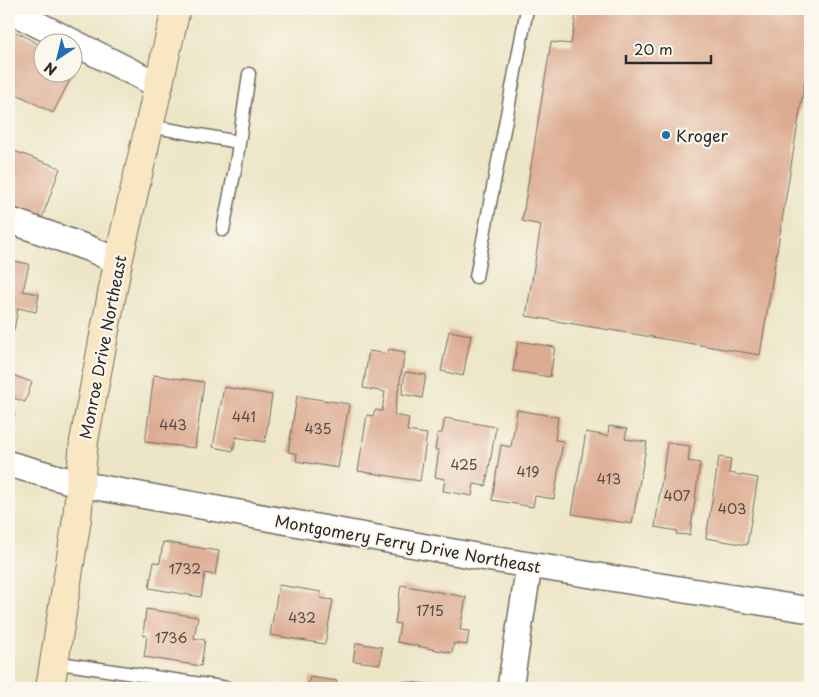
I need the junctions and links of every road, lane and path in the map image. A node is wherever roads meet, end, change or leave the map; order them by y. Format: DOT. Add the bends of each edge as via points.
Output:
graph roads {
  1 [pos="176,9"];
  2 [pos="527,9"];
  3 [pos="9,10"];
  4 [pos="249,74"];
  5 [pos="160,86"];
  6 [pos="150,126"];
  7 [pos="238,142"];
  8 [pos="9,220"];
  9 [pos="223,230"];
  10 [pos="118,262"];
  11 [pos="476,277"];
  12 [pos="9,464"];
  13 [pos="80,484"];
  14 [pos="529,566"];
  15 [pos="810,610"];
  16 [pos="51,675"];
  17 [pos="228,688"];
  18 [pos="510,688"];
  1 -- 5 [label="main road, Monroe Drive Northeast"];
  2 -- 11 [label="lane"];
  3 -- 5 [label="street"];
  4 -- 7 [label="lane"];
  5 -- 6 [label="main road, Monroe Drive Northeast"];
  6 -- 7 [label="lane"];
  6 -- 10 [label="main road, Monroe Drive Northeast"];
  7 -- 9 [label="lane"];
  8 -- 10 [label="street"];
  10 -- 13 [label="main road, Monroe Drive Northeast" via="81,458"];
  12 -- 13 [label="street, Montgomery Ferry Drive Northeast"];
  13 -- 14 [label="street, Montgomery Ferry Drive Northeast"];
  13 -- 16 [label="main road, Monroe Drive Northeast"];
  14 -- 15 [label="street, Montgomery Ferry Drive Northeast"];
  14 -- 18 [label="street"];
  16 -- 17 [label="lane"];
}
